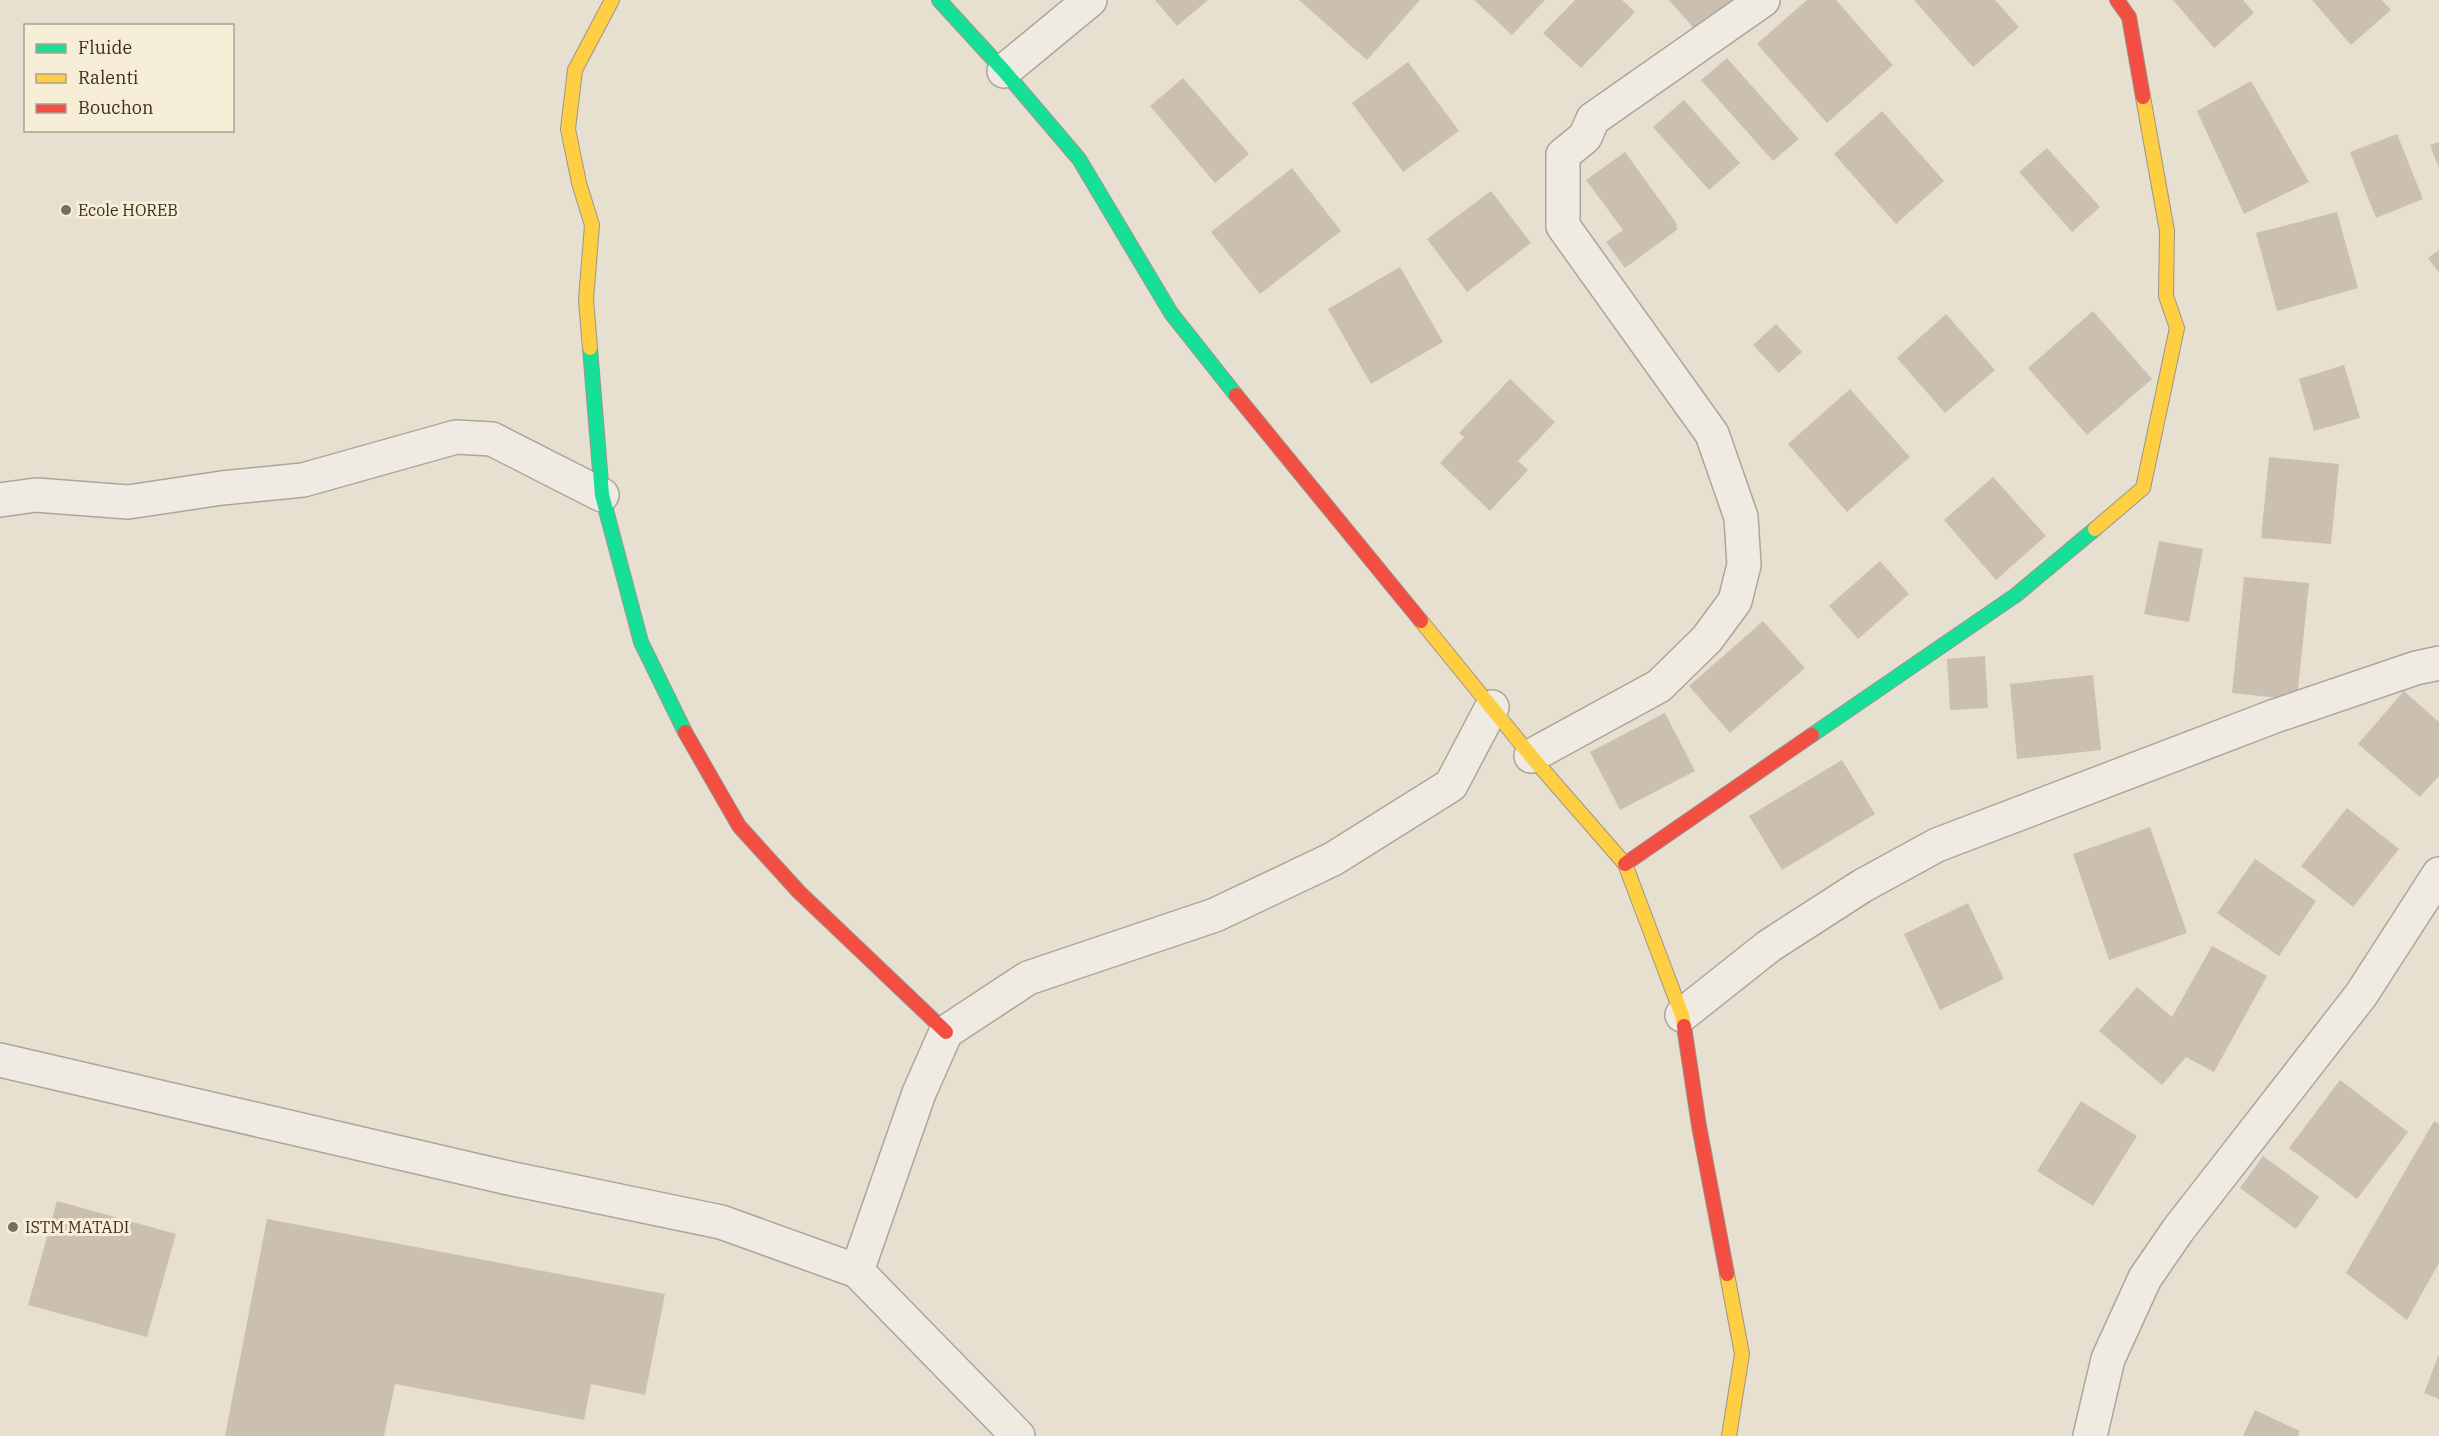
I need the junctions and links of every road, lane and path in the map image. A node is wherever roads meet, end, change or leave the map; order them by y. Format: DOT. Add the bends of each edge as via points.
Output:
graph roads {
  1 [pos="612,0"];
  2 [pos="939,0"];
  3 [pos="1090,0"];
  4 [pos="1763,0"];
  5 [pos="2117,0"];
  6 [pos="1004,71"];
  7 [pos="602,495"];
  8 [pos="0,500"];
  9 [pos="2439,663"];
  10 [pos="1492,707"];
  11 [pos="1531,756"];
  12 [pos="1625,864"];
  13 [pos="2439,873"];
  14 [pos="1682,1015"];
  15 [pos="946,1032"];
  16 [pos="0,1060"];
  17 [pos="857,1271"];
  18 [pos="1018,1436"];
  19 [pos="1729,1436"];
  20 [pos="2090,1436"];
  1 -- 7 [label="street" via="575,70 568,129 592,225 586,300"];
  2 -- 6 [label="street"];
  3 -- 6 [label="street"];
  4 -- 11 [label="street" via="1593,119 1585,137 1563,155 1563,226 1712,434 1741,517 1744,565 1735,601 1707,639 1659,686"];
  5 -- 12 [label="street" via="2129,17 2167,231 2166,296 2177,328 2143,488 2016,595"];
  6 -- 10 [label="street" via="1079,159 1171,313"];
  7 -- 8 [label="street" via="492,439 456,437 303,480 128,502 36,495"];
  7 -- 15 [label="street" via="641,642 689,741 739,826 799,892"];
  9 -- 14 [label="street" via="2275,716 1937,845 1862,886 1769,946"];
  10 -- 11 [label="street"];
  10 -- 15 [label="street" via="1450,784 1333,859 1215,915 1028,978"];
  11 -- 12 [label="street"];
  12 -- 14 [label="street"];
  13 -- 20 [label="street" via="2361,995 2145,1278 2108,1359"];
  14 -- 19 [label="street" via="1742,1354"];
  15 -- 17 [label="street" via="919,1093"];
  16 -- 17 [label="street" via="504,1177 721,1222"];
  17 -- 18 [label="street"];
}
